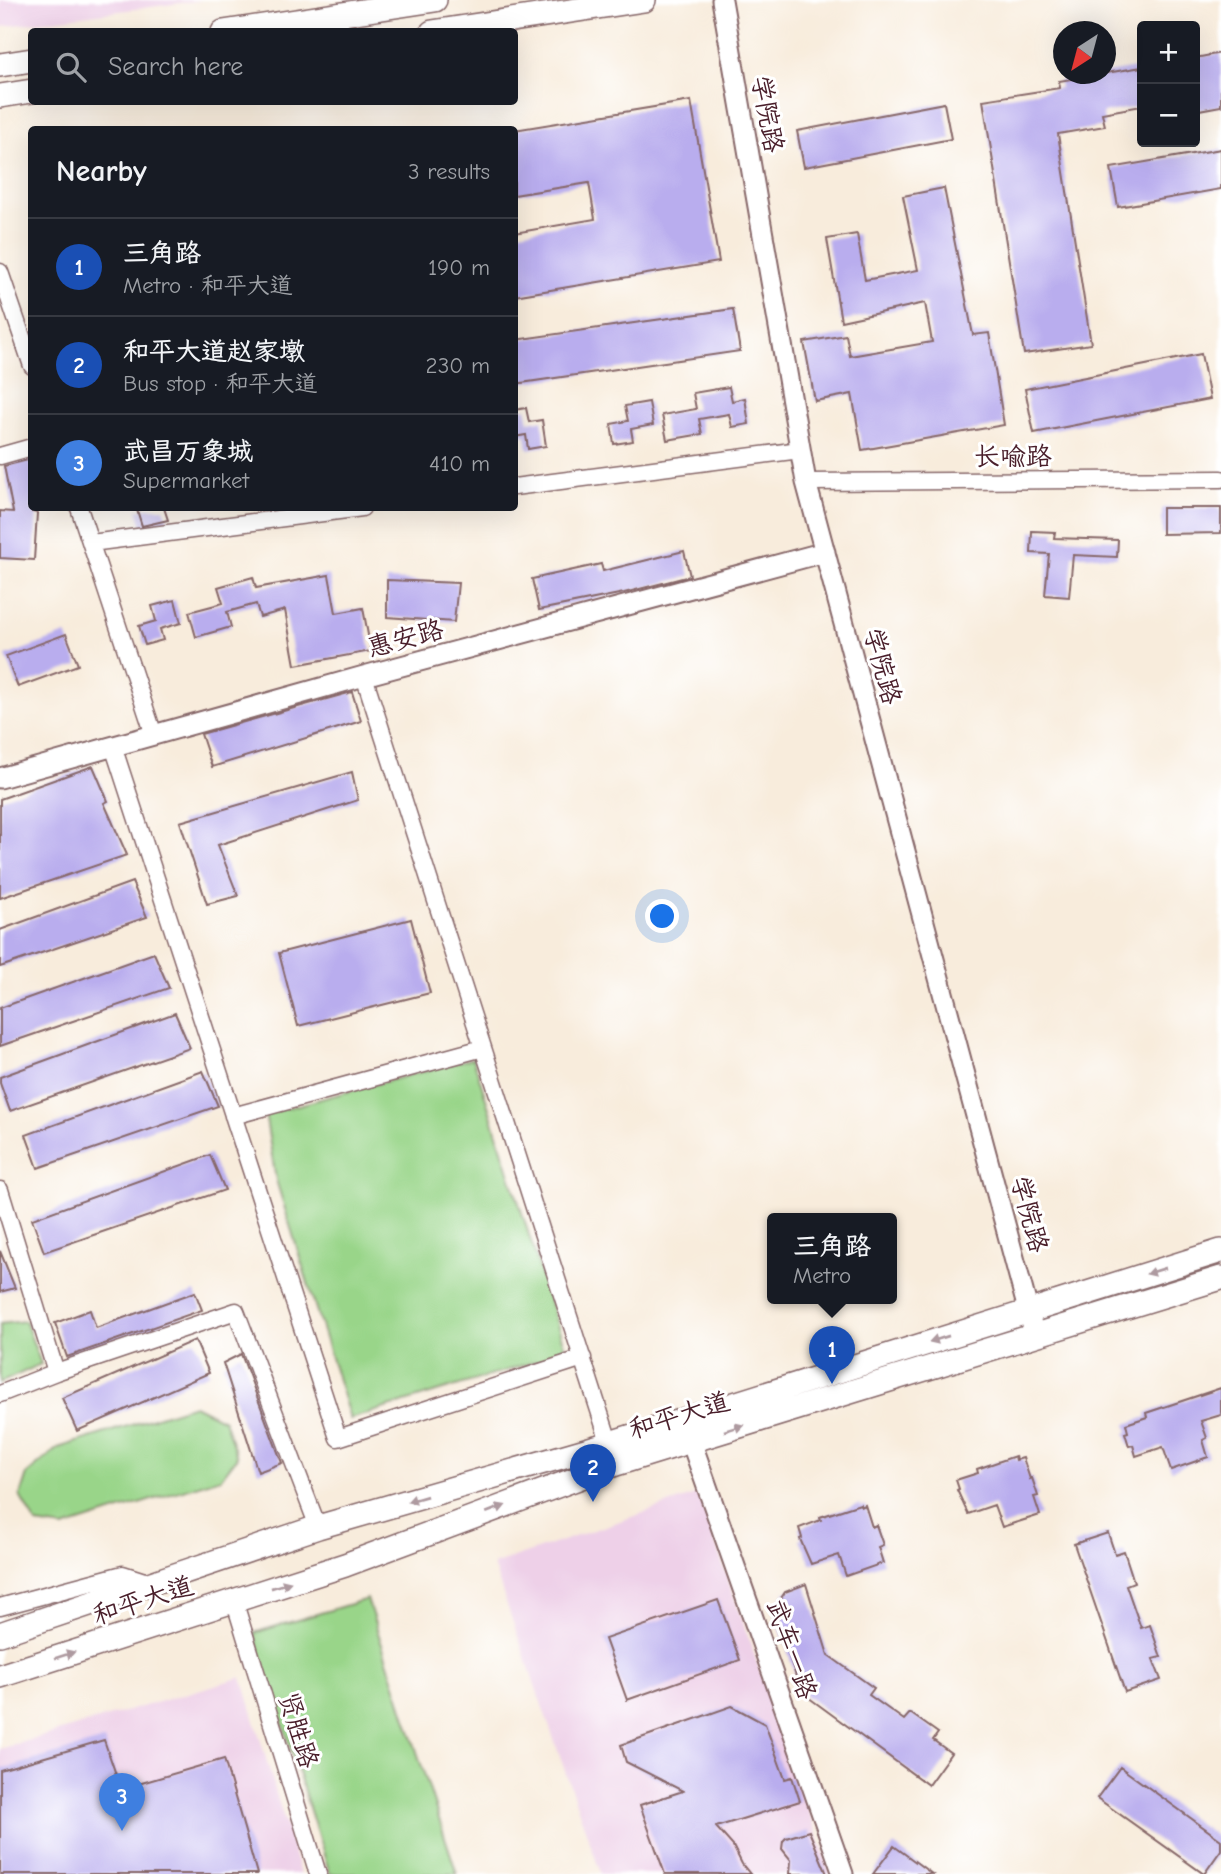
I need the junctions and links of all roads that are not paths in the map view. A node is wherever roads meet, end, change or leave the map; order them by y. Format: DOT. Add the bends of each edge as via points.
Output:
graph roads {
  1 [pos="435,0"];
  2 [pos="644,0"];
  3 [pos="722,0"];
  4 [pos="250,28"];
  5 [pos="458,28"];
  6 [pos="28,61"];
  7 [pos="0,65"];
  8 [pos="28,92"];
  9 [pos="0,96"];
  10 [pos="0,272"];
  11 [pos="28,354"];
  12 [pos="28,448"];
  13 [pos="800,450"];
  14 [pos="0,456"];
  15 [pos="1221,479"];
  16 [pos="806,482"];
  17 [pos="518,486"];
  18 [pos="80,511"];
  19 [pos="339,511"];
  20 [pos="91,543"];
  21 [pos="825,552"];
  22 [pos="364,676"];
  23 [pos="155,735"];
  24 [pos="113,746"];
  25 [pos="0,778"];
  26 [pos="483,1048"];
  27 [pos="233,1116"];
  28 [pos="0,1190"];
  29 [pos="1221,1251"];
  30 [pos="1221,1278"];
  31 [pos="1029,1311"];
  32 [pos="1035,1336"];
  33 [pos="583,1358"];
  34 [pos="57,1372"];
  35 [pos="0,1394"];
  36 [pos="691,1441"];
  37 [pos="613,1453"];
  38 [pos="318,1527"];
  39 [pos="151,1583"];
  40 [pos="233,1600"];
  41 [pos="0,1607"];
  42 [pos="1,1632"];
  43 [pos="0,1676"];
  44 [pos="318,1874"];
  45 [pos="843,1874"];
  1 -- 4 [label="main road"];
  2 -- 5 [label="main road"];
  3 -- 13 [label="street, 学院路"];
  6 -- 7 [label="main road"];
  8 -- 9 [label="main road"];
  10 -- 11 [label="street"];
  12 -- 14 [label="street"];
  13 -- 16 [label="street, 学院路"];
  13 -- 17 [label="street"];
  15 -- 16 [label="street, 长喻路"];
  16 -- 21 [label="street, 学院路"];
  18 -- 20 [label="street"];
  19 -- 20 [label="street"];
  20 -- 23 [label="street"];
  21 -- 22 [label="street, 惠安路"];
  21 -- 31 [label="street, 学院路"];
  22 -- 23 [label="street, 惠安路"];
  22 -- 26 [label="street"];
  23 -- 24 [label="street, 惠安路"];
  24 -- 25 [label="street, 惠安路"];
  24 -- 27 [label="street"];
  26 -- 27 [label="street"];
  26 -- 33 [label="street"];
  27 -- 33 [label="street" via="338,1438"];
  28 -- 34 [label="street"];
  29 -- 31 [label="main road, 和平大道, one-way"];
  30 -- 32 [label="main road, 和平大道"];
  31 -- 32 [label="street, 学院路"];
  31 -- 37 [label="main road, 和平大道, one-way"];
  36 -- 32 [label="main road, 和平大道, one-way"];
  33 -- 37 [label="street"];
  34 -- 35 [label="street"];
  34 -- 38 [label="street" via="236,1311"];
  36 -- 37 [label="main road, 和平大道"];
  36 -- 45 [label="street, 武车一路"];
  37 -- 38 [label="main road, 和平大道, one-way"];
  40 -- 37 [label="main road, 和平大道, one-way" via="345,1565"];
  38 -- 39 [label="main road, 和平大道"];
  39 -- 41 [label="street" via="123,1574"];
  39 -- 42 [label="main road, 和平大道"];
  43 -- 40 [label="main road, 和平大道, one-way"];
  40 -- 44 [label="street, 贤胜路"];
}
